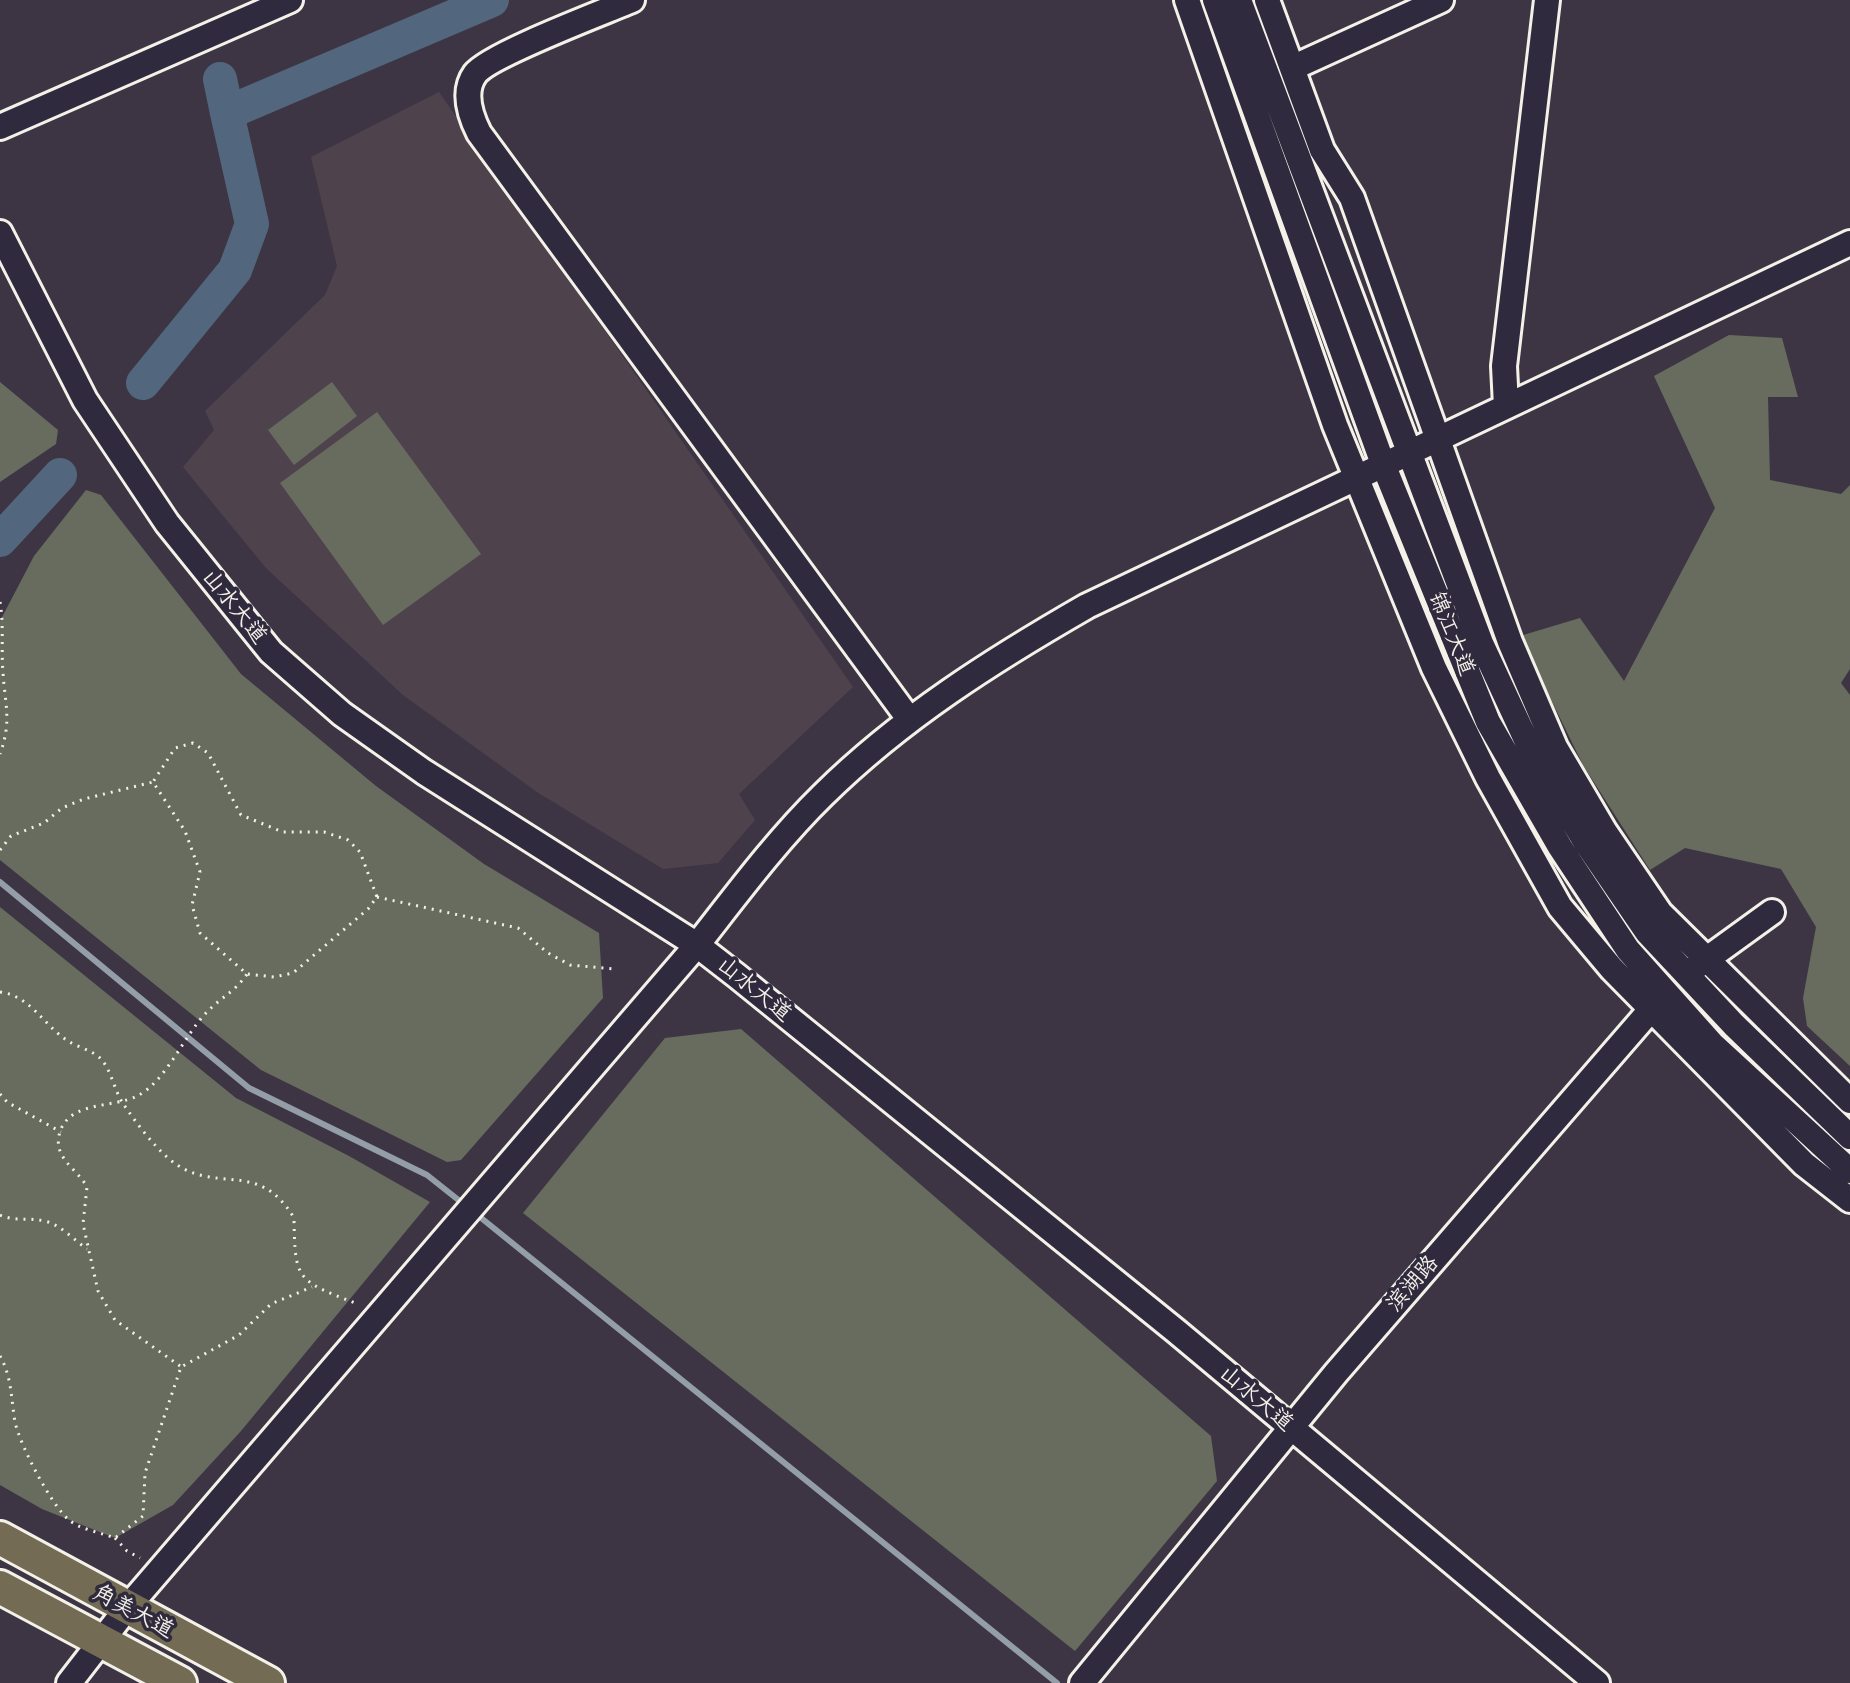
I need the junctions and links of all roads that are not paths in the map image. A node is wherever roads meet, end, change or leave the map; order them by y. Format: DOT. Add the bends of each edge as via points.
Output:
graph roads {
  1 [pos="290,0"];
  2 [pos="632,0"];
  3 [pos="1187,0"];
  4 [pos="1215,0"];
  5 [pos="1239,0"];
  6 [pos="1267,0"];
  7 [pos="1441,0"];
  8 [pos="1547,0"];
  9 [pos="255,7"];
  10 [pos="1292,68"];
  11 [pos="0,127"];
  12 [pos="0,233"];
  13 [pos="1850,243"];
  14 [pos="1506,406"];
  15 [pos="1439,437"];
  16 [pos="1408,452"];
  17 [pos="1383,464"];
  18 [pos="1356,477"];
  19 [pos="909,719"];
  20 [pos="1772,912"];
  21 [pos="697,945"];
  22 [pos="1707,959"];
  23 [pos="1686,974"];
  24 [pos="1658,1001"];
  25 [pos="1850,1101"];
  26 [pos="1850,1137"];
  27 [pos="1850,1171"];
  28 [pos="1850,1200"];
  29 [pos="1290,1429"];
  30 [pos="0,1538"];
  31 [pos="0,1587"];
  32 [pos="127,1608"];
  33 [pos="103,1642"];
  34 [pos="1084,1680"];
  35 [pos="69,1683"];
  36 [pos="180,1683"];
  37 [pos="268,1683"];
  38 [pos="1597,1683"];
  1 -- 9 [label="street"];
  2 -- 19 [label="street" via="496,59 476,73 468,93 469,112 488,146"];
  3 -- 18 [label="street"];
  4 -- 17 [label="street, 锦江大道"];
  5 -- 16 [label="street, 锦江大道"];
  6 -- 10 [label="street"];
  7 -- 10 [label="street"];
  8 -- 14 [label="street" via="1504,366"];
  9 -- 11 [label="street"];
  10 -- 15 [label="street" via="1322,150 1352,198"];
  12 -- 21 [label="street, 山水大道" via="101,425 167,523 271,652 342,714 424,772"];
  13 -- 14 [label="street"];
  14 -- 15 [label="street"];
  15 -- 16 [label="street"];
  15 -- 22 [label="street" via="1510,642 1555,747 1660,913"];
  16 -- 17 [label="street"];
  16 -- 23 [label="street, 锦江大道" via="1481,643 1534,757 1647,932"];
  17 -- 18 [label="street"];
  17 -- 24 [label="street, 锦江大道" via="1488,722"];
  18 -- 19 [label="street" via="1087,606 1005,653"];
  18 -- 24 [label="street" via="1434,668 1560,907"];
  19 -- 21 [label="street" via="823,795"];
  20 -- 22 [label="street, 滨湖路"];
  21 -- 29 [label="street, 山水大道"];
  21 -- 32 [label="street"];
  22 -- 23 [label="street, 滨湖路"];
  22 -- 25 [label="street"];
  23 -- 24 [label="street, 滨湖路"];
  23 -- 26 [label="street, 锦江大道"];
  24 -- 27 [label="street, 锦江大道"];
  24 -- 28 [label="street" via="1804,1164"];
  24 -- 29 [label="street, 滨湖路"];
  29 -- 34 [label="street, 滨湖路"];
  29 -- 38 [label="street, 山水大道"];
  30 -- 32 [label="main road, 角美大道"];
  31 -- 33 [label="main road, 角美大道"];
  32 -- 33 [label="street"];
  32 -- 37 [label="main road, 角美大道"];
  33 -- 35 [label="street"];
  33 -- 36 [label="main road, 角美大道"];
}
